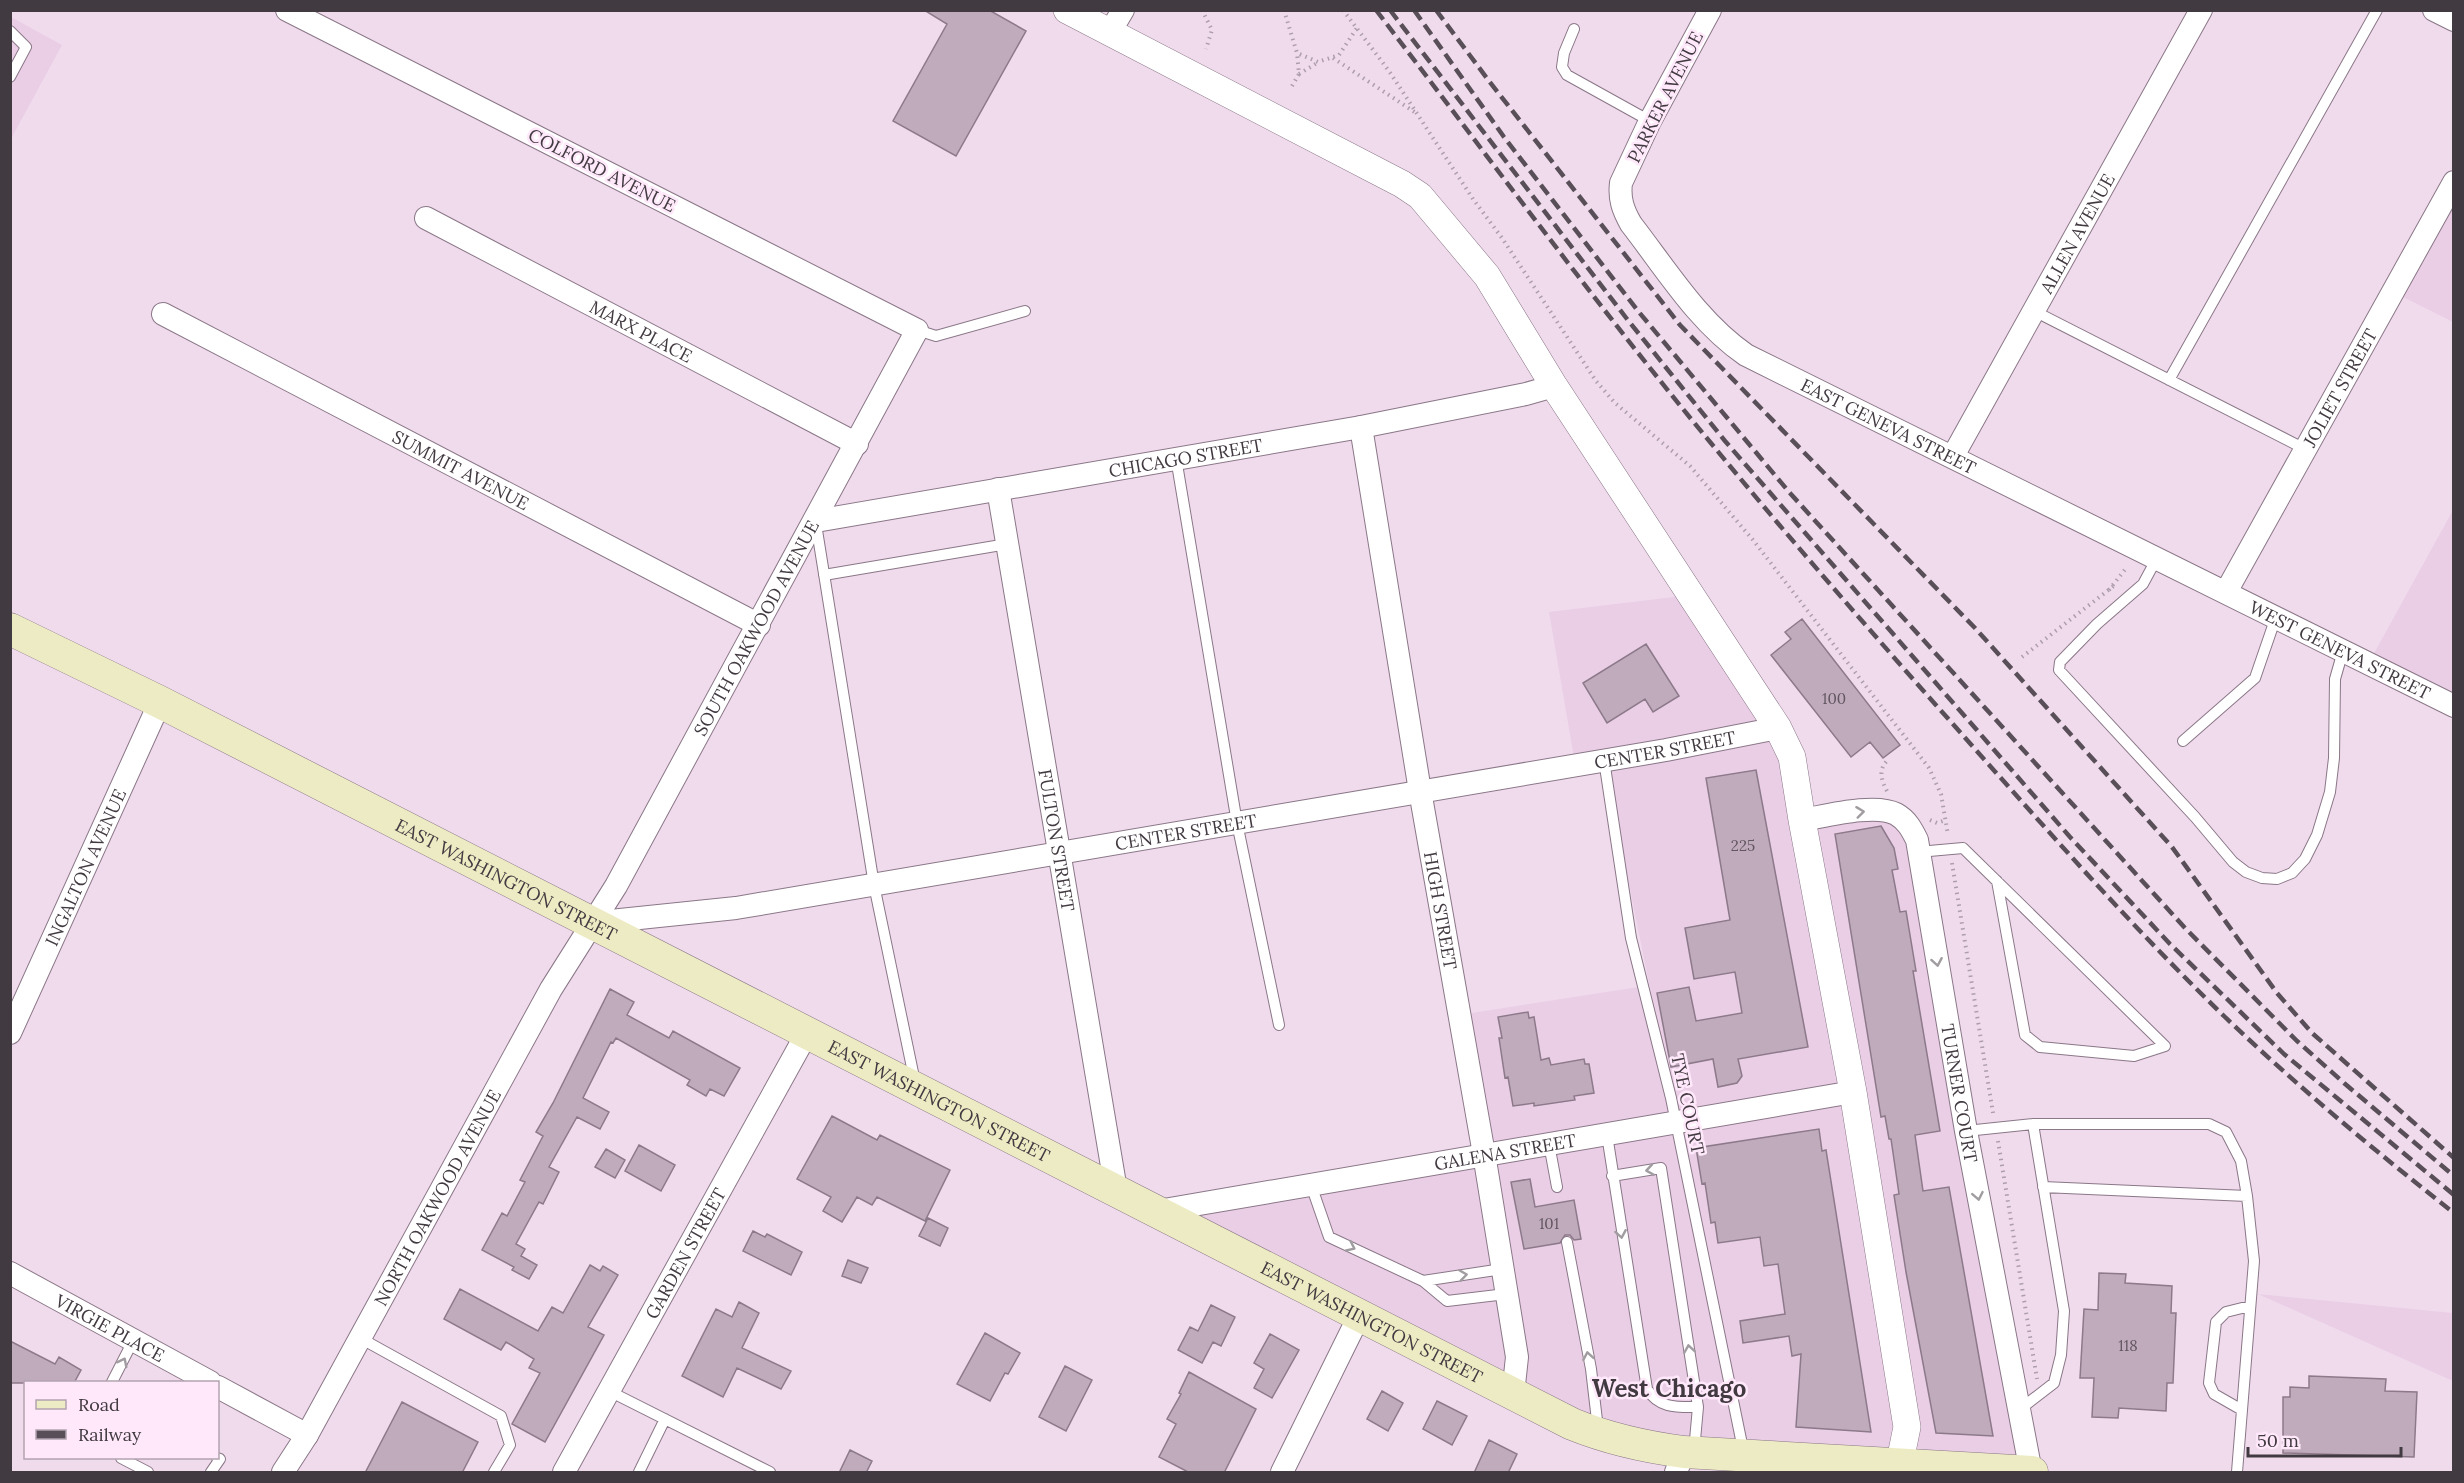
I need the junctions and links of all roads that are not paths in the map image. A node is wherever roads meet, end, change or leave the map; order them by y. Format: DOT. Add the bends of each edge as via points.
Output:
graph roads {
  1 [pos="287,10"];
  2 [pos="1067,10"];
  3 [pos="2201,10"];
  4 [pos="2377,10"];
  5 [pos="2434,10"];
  6 [pos="1703,13"];
  7 [pos="2454,20"];
  8 [pos="1116,21"];
  9 [pos="1574,29"];
  10 [pos="10,31"];
  11 [pos="10,76"];
  12 [pos="1650,121"];
  13 [pos="2454,182"];
  14 [pos="1621,183"];
  15 [pos="426,218"];
  16 [pos="1025,311"];
  17 [pos="2034,311"];
  18 [pos="163,314"];
  19 [pos="917,330"];
  20 [pos="2169,380"];
  21 [pos="1554,386"];
  22 [pos="1361,427"];
  23 [pos="856,444"];
  24 [pos="2306,449"];
  25 [pos="1953,456"];
  26 [pos="1176,458"];
  27 [pos="998,489"];
  28 [pos="816,521"];
  29 [pos="1007,544"];
  30 [pos="2149,554"];
  31 [pos="824,575"];
  32 [pos="2226,592"];
  33 [pos="2276,617"];
  34 [pos="759,625"];
  35 [pos="10,629"];
  36 [pos="2343,651"];
  37 [pos="160,702"];
  38 [pos="2454,706"];
  39 [pos="1778,728"];
  40 [pos="2182,741"];
  41 [pos="1604,760"];
  42 [pos="1419,791"];
  43 [pos="1802,820"];
  44 [pos="1237,823"];
  45 [pos="1918,852"];
  46 [pos="1059,853"];
  47 [pos="1997,881"];
  48 [pos="874,885"];
  49 [pos="591,923"];
  50 [pos="1279,1025"];
  51 [pos="10,1033"];
  52 [pos="807,1033"];
  53 [pos="916,1088"];
  54 [pos="1852,1092"];
  55 [pos="1676,1122"];
  56 [pos="2033,1124"];
  57 [pos="1966,1131"];
  58 [pos="1607,1135"];
  59 [pos="1550,1144"];
  60 [pos="1484,1154"];
  61 [pos="1612,1176"];
  62 [pos="1311,1185"];
  63 [pos="1557,1187"];
  64 [pos="2043,1187"];
  65 [pos="1116,1190"];
  66 [pos="2247,1196"];
  67 [pos="1158,1211"];
  68 [pos="1567,1242"];
  69 [pos="1502,1269"];
  70 [pos="10,1273"];
  71 [pos="1423,1281"];
  72 [pos="1506,1294"];
  73 [pos="2250,1306"];
  74 [pos="1360,1314"];
  75 [pos="360,1338"];
  76 [pos="134,1341"];
  77 [pos="113,1381"];
  78 [pos="206,1381"];
  79 [pos="219,1387"];
  80 [pos="609,1391"];
  81 [pos="1513,1394"];
  82 [pos="1698,1407"];
  83 [pos="2019,1410"];
  84 [pos="2242,1410"];
  85 [pos="665,1419"];
  86 [pos="307,1435"];
  87 [pos="1599,1435"];
  88 [pos="1744,1455"];
  89 [pos="123,1459"];
  90 [pos="219,1459"];
  91 [pos="1685,1459"];
  92 [pos="1898,1469"];
  93 [pos="2023,1472"];
  94 [pos="148,1473"];
  95 [pos="212,1473"];
  96 [pos="283,1473"];
  97 [pos="494,1473"];
  98 [pos="564,1473"];
  99 [pos="639,1473"];
  100 [pos="770,1473"];
  101 [pos="1282,1473"];
  102 [pos="2237,1473"];
  1 -- 19 [label="street, COLFORD AVENUE"];
  2 -- 8 [label="street"];
  3 -- 17 [label="street, ALLEN AVENUE"];
  4 -- 20 [label="lane"];
  5 -- 7 [label="street"];
  6 -- 12 [label="street, PARKER AVENUE"];
  8 -- 21 [label="street" via="1420,196 1487,276"];
  9 -- 12 [label="lane" via="1564,53 1562,67 1567,75"];
  10 -- 11 [label="lane" via="26,47"];
  12 -- 14 [label="street, PARKER AVENUE"];
  13 -- 24 [label="street, JOLIET STREET"];
  14 -- 25 [label="street, EAST GENEVA STREET" via="1621,201 1631,224 1709,324 1728,342 1746,355"];
  15 -- 23 [label="street, MARX PLACE"];
  16 -- 19 [label="lane" via="936,336"];
  17 -- 20 [label="lane"];
  17 -- 25 [label="street, ALLEN AVENUE"];
  18 -- 34 [label="street, SUMMIT AVENUE"];
  19 -- 23 [label="street, SOUTH OAKWOOD AVENUE"];
  20 -- 24 [label="lane"];
  21 -- 22 [label="street, CHICAGO STREET"];
  21 -- 39 [label="street"];
  22 -- 26 [label="street, CHICAGO STREET"];
  22 -- 42 [label="street, HIGH STREET"];
  23 -- 28 [label="street, SOUTH OAKWOOD AVENUE"];
  24 -- 32 [label="street, JOLIET STREET"];
  25 -- 30 [label="street, EAST GENEVA STREET"];
  26 -- 27 [label="street, CHICAGO STREET"];
  26 -- 44 [label="lane"];
  27 -- 28 [label="street, CHICAGO STREET"];
  27 -- 29 [label="street, FULTON STREET"];
  28 -- 31 [label="lane"];
  28 -- 34 [label="street, SOUTH OAKWOOD AVENUE"];
  29 -- 31 [label="lane"];
  29 -- 46 [label="street, FULTON STREET"];
  30 -- 32 [label="street, EAST GENEVA STREET"];
  30 -- 36 [label="lane" via="2143,584 2097,624 2060,662 2059,670 2246,872 2277,879 2292,873 2318,835 2330,792 2335,679"];
  31 -- 48 [label="lane"];
  32 -- 33 [label="street, WEST GENEVA STREET"];
  33 -- 36 [label="street, WEST GENEVA STREET"];
  33 -- 40 [label="lane" via="2255,678"];
  34 -- 49 [label="street, SOUTH OAKWOOD AVENUE" via="616,886"];
  35 -- 37 [label="main road, EAST WASHINGTON STREET"];
  36 -- 38 [label="street, WEST GENEVA STREET"];
  37 -- 49 [label="main road, EAST WASHINGTON STREET"];
  37 -- 51 [label="street, INGALTON AVENUE"];
  39 -- 41 [label="street, CENTER STREET"];
  39 -- 43 [label="street" via="1792,757"];
  41 -- 42 [label="street, CENTER STREET"];
  41 -- 55 [label="lane, TYE COURT" via="1631,938"];
  42 -- 44 [label="street, CENTER STREET"];
  42 -- 60 [label="street, HIGH STREET"];
  43 -- 45 [label="street, TURNER COURT, one-way" via="1879,810 1896,814 1910,825"];
  43 -- 54 [label="street"];
  44 -- 46 [label="street, CENTER STREET"];
  44 -- 50 [label="lane"];
  45 -- 47 [label="lane" via="1963,848"];
  45 -- 57 [label="street, TURNER COURT, one-way"];
  46 -- 48 [label="street, CENTER STREET"];
  46 -- 65 [label="street, FULTON STREET"];
  47 -- 47 [label="lane" via="2098,980 2165,1046 2134,1056 2040,1047 2025,1035"];
  48 -- 49 [label="street, CENTER STREET" via="736,908"];
  48 -- 53 [label="lane"];
  49 -- 52 [label="main road, EAST WASHINGTON STREET"];
  49 -- 75 [label="street, NORTH OAKWOOD AVENUE"];
  52 -- 53 [label="main road, EAST WASHINGTON STREET"];
  52 -- 80 [label="street, GARDEN STREET"];
  53 -- 65 [label="main road, EAST WASHINGTON STREET"];
  54 -- 55 [label="street, GALENA STREET"];
  54 -- 92 [label="street" via="1907,1426"];
  55 -- 58 [label="street, GALENA STREET"];
  55 -- 88 [label="lane, TYE COURT"];
  56 -- 57 [label="lane"];
  56 -- 64 [label="lane"];
  56 -- 66 [label="lane" via="2209,1124 2226,1132 2241,1161"];
  57 -- 83 [label="street, TURNER COURT, one-way"];
  58 -- 59 [label="street, GALENA STREET"];
  58 -- 61 [label="lane"];
  59 -- 60 [label="street, GALENA STREET"];
  59 -- 63 [label="lane"];
  60 -- 62 [label="street, GALENA STREET"];
  60 -- 69 [label="street, HIGH STREET"];
  61 -- 82 [label="lane, one-way" via="1647,1389 1665,1405"];
  82 -- 61 [label="lane, one-way" via="1661,1168"];
  62 -- 67 [label="street, GALENA STREET"];
  62 -- 71 [label="lane, one-way" via="1329,1237"];
  64 -- 66 [label="lane"];
  64 -- 83 [label="lane" via="2064,1311 2061,1355 2054,1383"];
  65 -- 67 [label="main road, EAST WASHINGTON STREET"];
  66 -- 73 [label="lane" via="2254,1261"];
  67 -- 74 [label="main road, EAST WASHINGTON STREET"];
  87 -- 68 [label="lane, one-way"];
  71 -- 69 [label="lane, one-way"];
  69 -- 72 [label="street, HIGH STREET"];
  70 -- 76 [label="street, VIRGIE PLACE"];
  71 -- 72 [label="lane" via="1447,1301"];
  72 -- 81 [label="street, HIGH STREET" via="1516,1357"];
  73 -- 84 [label="lane"];
  73 -- 84 [label="lane" via="2226,1312 2216,1322 2209,1383 2214,1394"];
  74 -- 81 [label="main road, EAST WASHINGTON STREET"];
  74 -- 101 [label="street"];
  75 -- 86 [label="street, NORTH OAKWOOD AVENUE"];
  75 -- 97 [label="lane" via="501,1416 510,1444"];
  77 -- 76 [label="lane, one-way"];
  76 -- 78 [label="street, VIRGIE PLACE"];
  79 -- 86 [label="street"];
  80 -- 85 [label="lane"];
  80 -- 98 [label="street, GARDEN STREET"];
  81 -- 87 [label="main road, EAST WASHINGTON STREET"];
  82 -- 91 [label="lane"];
  83 -- 93 [label="street, TURNER COURT"];
  84 -- 102 [label="lane"];
  85 -- 99 [label="lane"];
  85 -- 100 [label="lane"];
  86 -- 96 [label="street, NORTH OAKWOOD AVENUE"];
  87 -- 91 [label="main road, EAST WASHINGTON STREET"];
  88 -- 91 [label="main road, EAST WASHINGTON STREET"];
  88 -- 92 [label="main road, EAST WASHINGTON STREET"];
  89 -- 94 [label="lane"];
  90 -- 95 [label="lane"];
  92 -- 93 [label="main road, EAST WASHINGTON STREET"];
}
